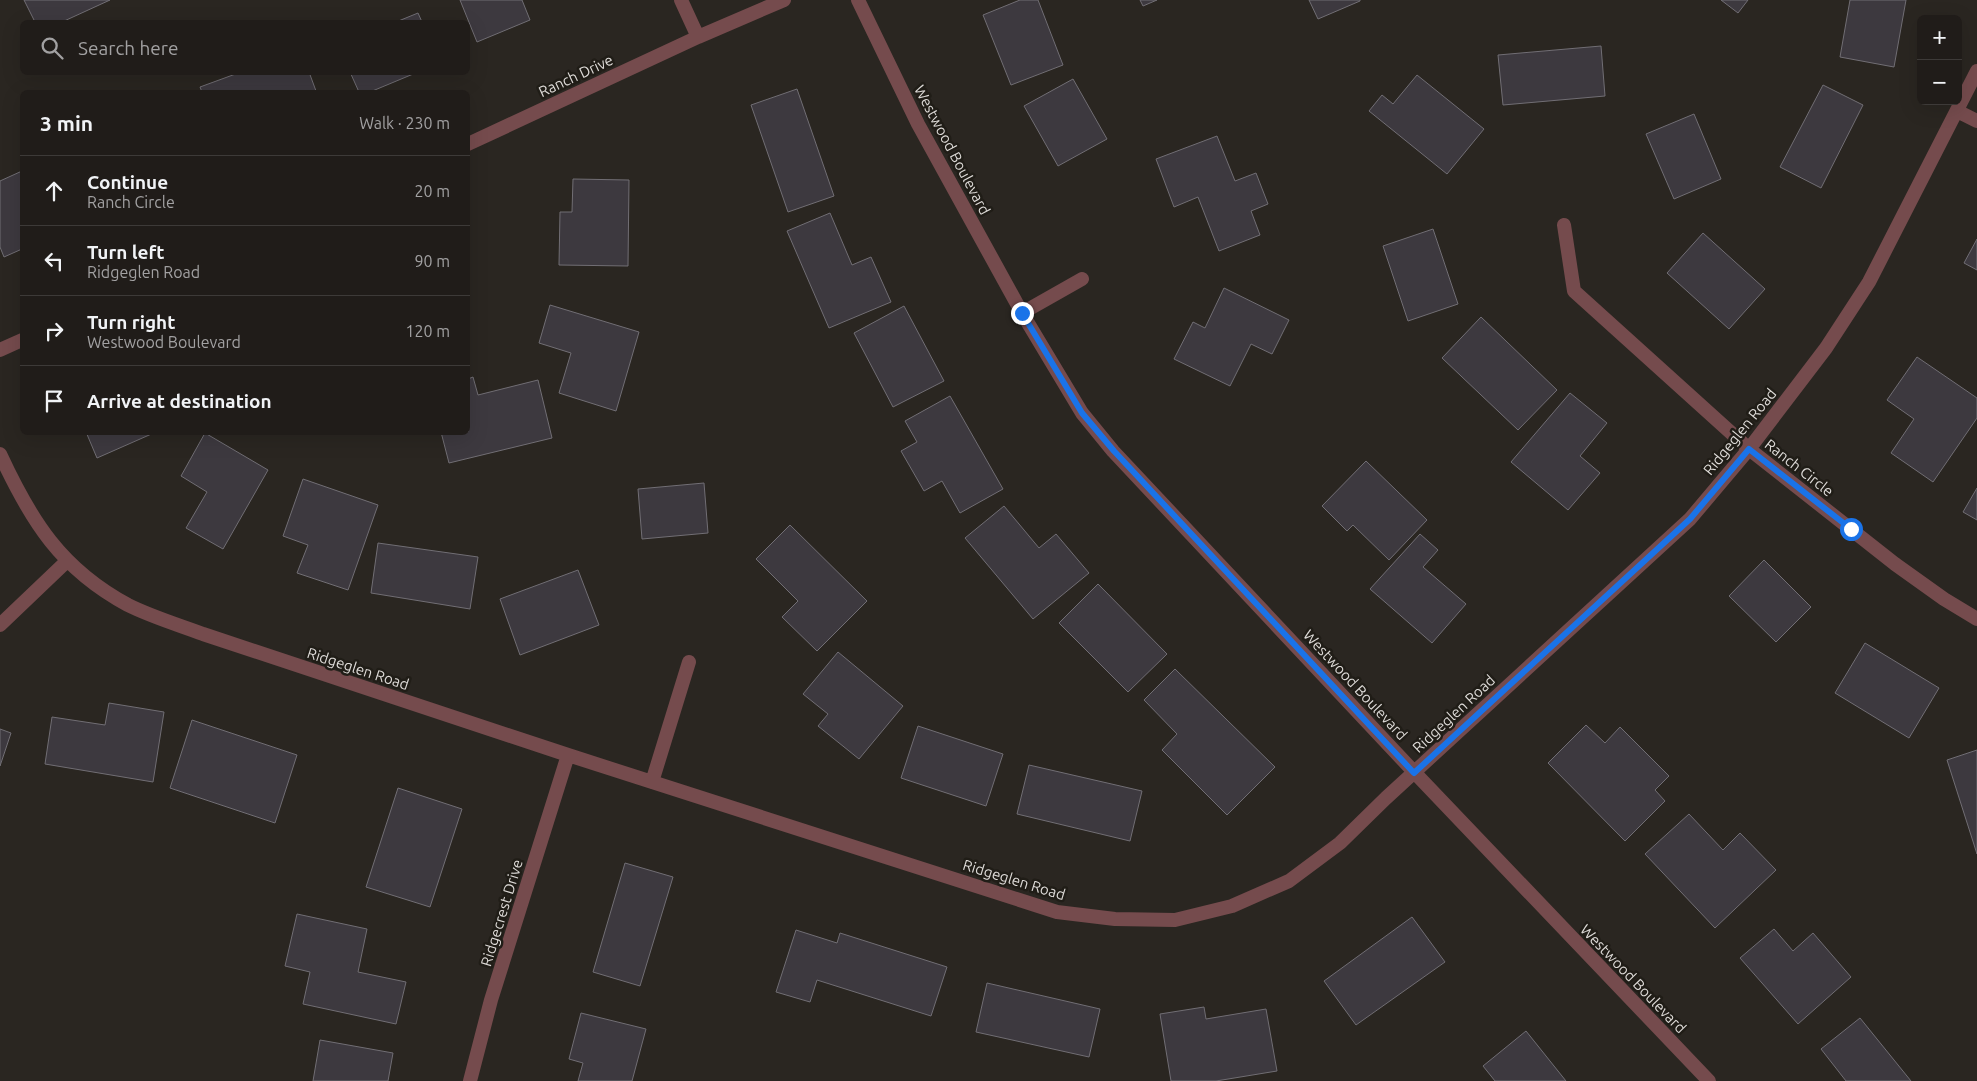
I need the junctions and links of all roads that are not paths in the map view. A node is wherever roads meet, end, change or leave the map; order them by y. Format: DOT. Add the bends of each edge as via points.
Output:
graph roads {
  1 [pos="681,0"];
  2 [pos="784,0"];
  3 [pos="858,0"];
  4 [pos="698,37"];
  5 [pos="1977,71"];
  6 [pos="1957,110"];
  7 [pos="1977,121"];
  8 [pos="470,143"];
  9 [pos="1564,225"];
  10 [pos="1082,279"];
  11 [pos="1022,313"];
  12 [pos="20,341"];
  13 [pos="0,350"];
  14 [pos="1749,449"];
  15 [pos="0,454"];
  16 [pos="67,561"];
  17 [pos="1977,619"];
  18 [pos="0,625"];
  19 [pos="689,662"];
  20 [pos="568,755"];
  21 [pos="1414,773"];
  22 [pos="652,782"];
  23 [pos="470,1081"];
  24 [pos="1709,1081"];
  1 -- 4 [label="street"];
  2 -- 4 [label="street, Ranch Drive"];
  3 -- 11 [label="street, Westwood Boulevard" via="918,124"];
  4 -- 8 [label="street, Ranch Drive"];
  5 -- 6 [label="street, Ridgeglen Road"];
  6 -- 7 [label="street"];
  6 -- 14 [label="street, Ridgeglen Road" via="1869,282 1826,348"];
  9 -- 14 [label="street, Ranch Circle" via="1574,291"];
  10 -- 11 [label="street"];
  11 -- 21 [label="street, Westwood Boulevard" via="1082,413 1114,451"];
  12 -- 13 [label="street"];
  14 -- 17 [label="street, Ranch Circle" via="1895,564"];
  14 -- 21 [label="street, Ridgeglen Road" via="1690,519"];
  15 -- 16 [label="street, Ridgeglen Road" via="18,493 42,532"];
  16 -- 18 [label="street"];
  16 -- 20 [label="street, Ridgeglen Road" via="129,606 203,634"];
  19 -- 22 [label="street"];
  20 -- 22 [label="street, Ridgeglen Road"];
  20 -- 23 [label="street, Ridgecrest Drive"];
  21 -- 22 [label="street, Ridgeglen Road" via="1340,843 1288,881 1232,906 1175,920 1115,919 1057,912"];
  21 -- 24 [label="street, Westwood Boulevard"];
}
